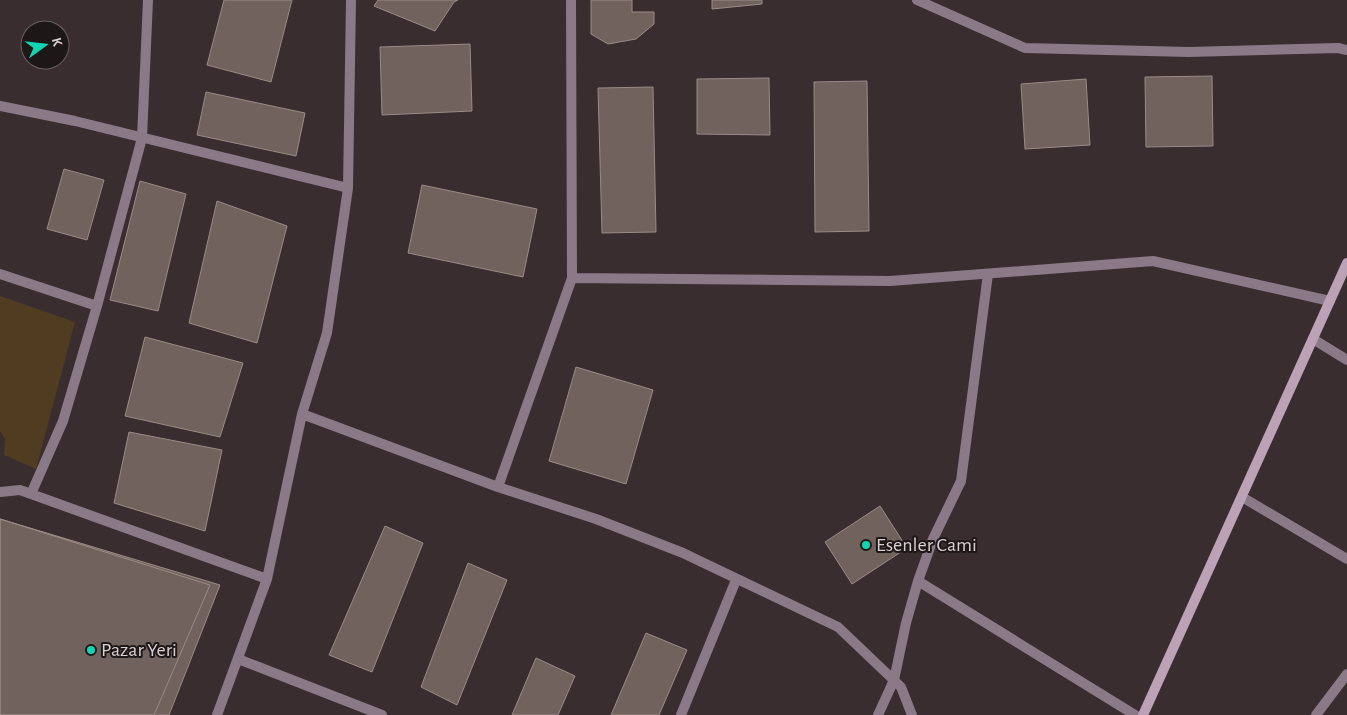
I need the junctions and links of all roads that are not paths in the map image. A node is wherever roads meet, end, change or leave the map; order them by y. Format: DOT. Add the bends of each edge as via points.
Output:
graph roads {
  1 [pos="148,0"];
  2 [pos="351,0"];
  3 [pos="571,0"];
  4 [pos="917,0"];
  5 [pos="1347,50"];
  6 [pos="0,106"];
  7 [pos="142,138"];
  8 [pos="348,188"];
  9 [pos="1347,263"];
  10 [pos="0,274"];
  11 [pos="988,274"];
  12 [pos="572,278"];
  13 [pos="1330,301"];
  14 [pos="97,306"];
  15 [pos="1312,340"];
  16 [pos="1347,360"];
  17 [pos="302,414"];
  18 [pos="498,487"];
  19 [pos="0,492"];
  20 [pos="31,494"];
  21 [pos="1242,497"];
  22 [pos="1347,559"];
  23 [pos="267,579"];
  24 [pos="736,580"];
  25 [pos="918,581"];
  26 [pos="238,659"];
  27 [pos="1347,674"];
  28 [pos="894,680"];
  29 [pos="217,715"];
  30 [pos="382,715"];
  31 [pos="681,715"];
  32 [pos="878,715"];
  33 [pos="912,715"];
  34 [pos="1135,715"];
  35 [pos="1143,715"];
  36 [pos="1316,715"];
  1 -- 7 [label="street"];
  2 -- 8 [label="street"];
  3 -- 12 [label="street"];
  4 -- 5 [label="street" via="1025,48 1189,52"];
  6 -- 7 [label="street"];
  7 -- 8 [label="street"];
  7 -- 14 [label="street"];
  8 -- 17 [label="street" via="327,333"];
  9 -- 13 [label="street"];
  10 -- 14 [label="street"];
  11 -- 12 [label="street" via="890,281"];
  11 -- 13 [label="street" via="1153,262"];
  11 -- 25 [label="street" via="961,481 933,539"];
  12 -- 18 [label="street"];
  13 -- 15 [label="street"];
  14 -- 20 [label="street" via="63,420"];
  15 -- 16 [label="street"];
  15 -- 21 [label="street"];
  17 -- 18 [label="street"];
  17 -- 23 [label="street"];
  18 -- 24 [label="street" via="596,519 674,550"];
  19 -- 20 [label="street" via="20,490"];
  20 -- 23 [label="street"];
  21 -- 22 [label="street"];
  21 -- 35 [label="street"];
  23 -- 26 [label="street"];
  24 -- 28 [label="street" via="838,627"];
  24 -- 31 [label="street"];
  25 -- 28 [label="street"];
  25 -- 34 [label="street"];
  26 -- 29 [label="street"];
  26 -- 30 [label="street"];
  27 -- 36 [label="street"];
  28 -- 32 [label="street"];
  28 -- 33 [label="street" via="901,687"];
}
